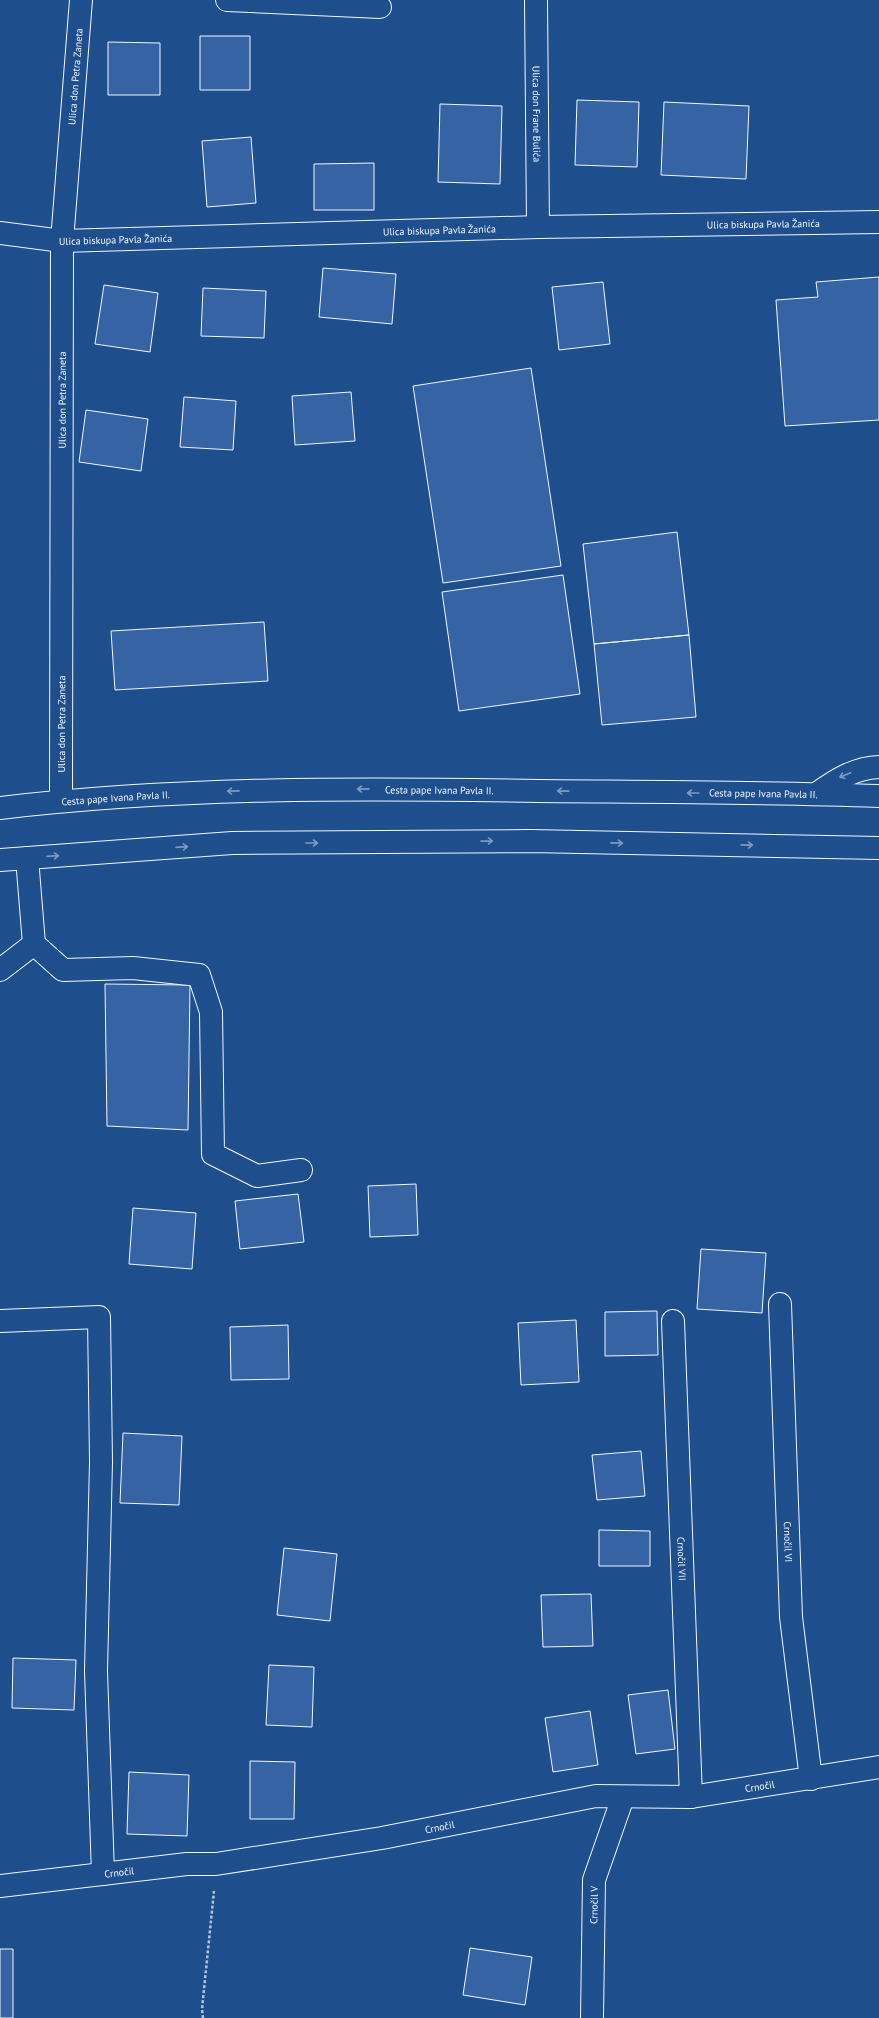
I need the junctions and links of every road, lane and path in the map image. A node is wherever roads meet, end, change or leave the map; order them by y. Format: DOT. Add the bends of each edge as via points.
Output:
graph roads {
  1 [pos="81,0"];
  2 [pos="227,0"];
  3 [pos="536,0"];
  4 [pos="380,7"];
  5 [pos="879,222"];
  6 [pos="538,228"];
  7 [pos="0,233"];
  8 [pos="62,241"];
  9 [pos="879,767"];
  10 [pos="816,794"];
  11 [pos="879,796"];
  12 [pos="60,801"];
  13 [pos="0,808"];
  14 [pos="879,848"];
  15 [pos="27,858"];
  16 [pos="0,860"];
  17 [pos="34,944"];
  18 [pos="0,970"];
  19 [pos="301,1170"];
  20 [pos="780,1304"];
  21 [pos="0,1321"];
  22 [pos="673,1321"];
  23 [pos="879,1767"];
  24 [pos="811,1779"];
  25 [pos="623,1797"];
  26 [pos="691,1797"];
  27 [pos="216,1864"];
  28 [pos="103,1874"];
  29 [pos="0,1886"];
  30 [pos="203,2018"];
  31 [pos="592,2018"];
  1 -- 8 [label="street, Ulica don Petra Zaneta"];
  2 -- 4 [label="street"];
  3 -- 6 [label="street, Ulica don Frane Bulića"];
  5 -- 6 [label="street, Ulica biskupa Pavla Žanića"];
  6 -- 8 [label="street, Ulica biskupa Pavla Žanića"];
  7 -- 8 [label="street, Ulica biskupa Pavla Žanića"];
  8 -- 12 [label="street, Ulica don Petra Zaneta"];
  9 -- 10 [label="street, one-way" via="866,768 842,776"];
  10 -- 11 [label="street, Cesta pape Ivana Pavla II."];
  10 -- 12 [label="street, Cesta pape Ivana Pavla II., one-way" via="372,789 227,791"];
  12 -- 13 [label="street, Cesta pape Ivana Pavla II."];
  15 -- 14 [label="street, one-way" via="239,843 531,841"];
  15 -- 16 [label="street"];
  15 -- 17 [label="street"];
  17 -- 18 [label="street"];
  17 -- 19 [label="street" via="63,970 132,968 199,975 211,1012 213,1154 257,1176"];
  20 -- 24 [label="street, Crnočil VI" via="790,1617"];
  21 -- 28 [label="street" via="99,1316 101,1462 96,1670"];
  22 -- 26 [label="street, Crnočil VII"];
  23 -- 24 [label="street, Crnočil"];
  24 -- 26 [label="street, Crnočil"];
  25 -- 26 [label="street, Crnočil"];
  25 -- 27 [label="street, Crnočil" via="596,1796 382,1838"];
  25 -- 31 [label="street, Crnočil V" via="594,1880"];
  27 -- 28 [label="street, Crnočil" via="187,1864"];
  27 -- 30 [label="path"];
  28 -- 29 [label="street, Crnočil"];
}
